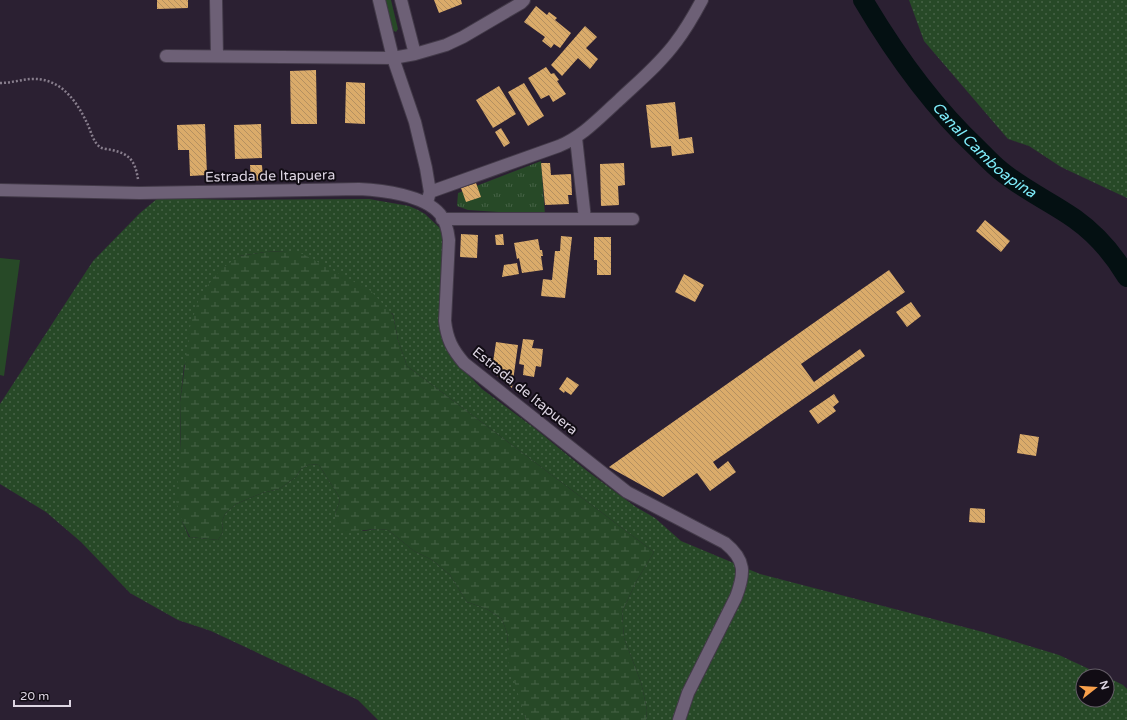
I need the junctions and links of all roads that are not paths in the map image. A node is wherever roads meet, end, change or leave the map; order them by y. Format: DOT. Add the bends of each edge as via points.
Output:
graph roads {
  1 [pos="216,0"];
  2 [pos="379,0"];
  3 [pos="401,0"];
  4 [pos="524,0"];
  5 [pos="702,0"];
  6 [pos="415,54"];
  7 [pos="166,56"];
  8 [pos="217,56"];
  9 [pos="393,58"];
  10 [pos="576,138"];
  11 [pos="0,190"];
  12 [pos="428,198"];
  13 [pos="442,219"];
  14 [pos="586,219"];
  15 [pos="633,219"];
  16 [pos="679,720"];
  1 -- 8 [label="street"];
  2 -- 9 [label="street"];
  3 -- 6 [label="street"];
  4 -- 6 [label="street" via="463,37"];
  5 -- 10 [label="street" via="676,43 658,64"];
  6 -- 9 [label="street"];
  7 -- 8 [label="street"];
  8 -- 9 [label="street"];
  9 -- 12 [label="street" via="415,122 426,168"];
  10 -- 12 [label="street"];
  10 -- 14 [label="street"];
  11 -- 12 [label="street, Estrada de Itapuera" via="140,193 376,190"];
  12 -- 13 [label="street, Estrada de Itapuera"];
  13 -- 14 [label="street"];
  13 -- 16 [label="street, Estrada de Itapuera" via="449,240 446,330 451,347 464,363 627,492 725,543 740,560 742,582 688,693"];
  14 -- 15 [label="street"];
}
